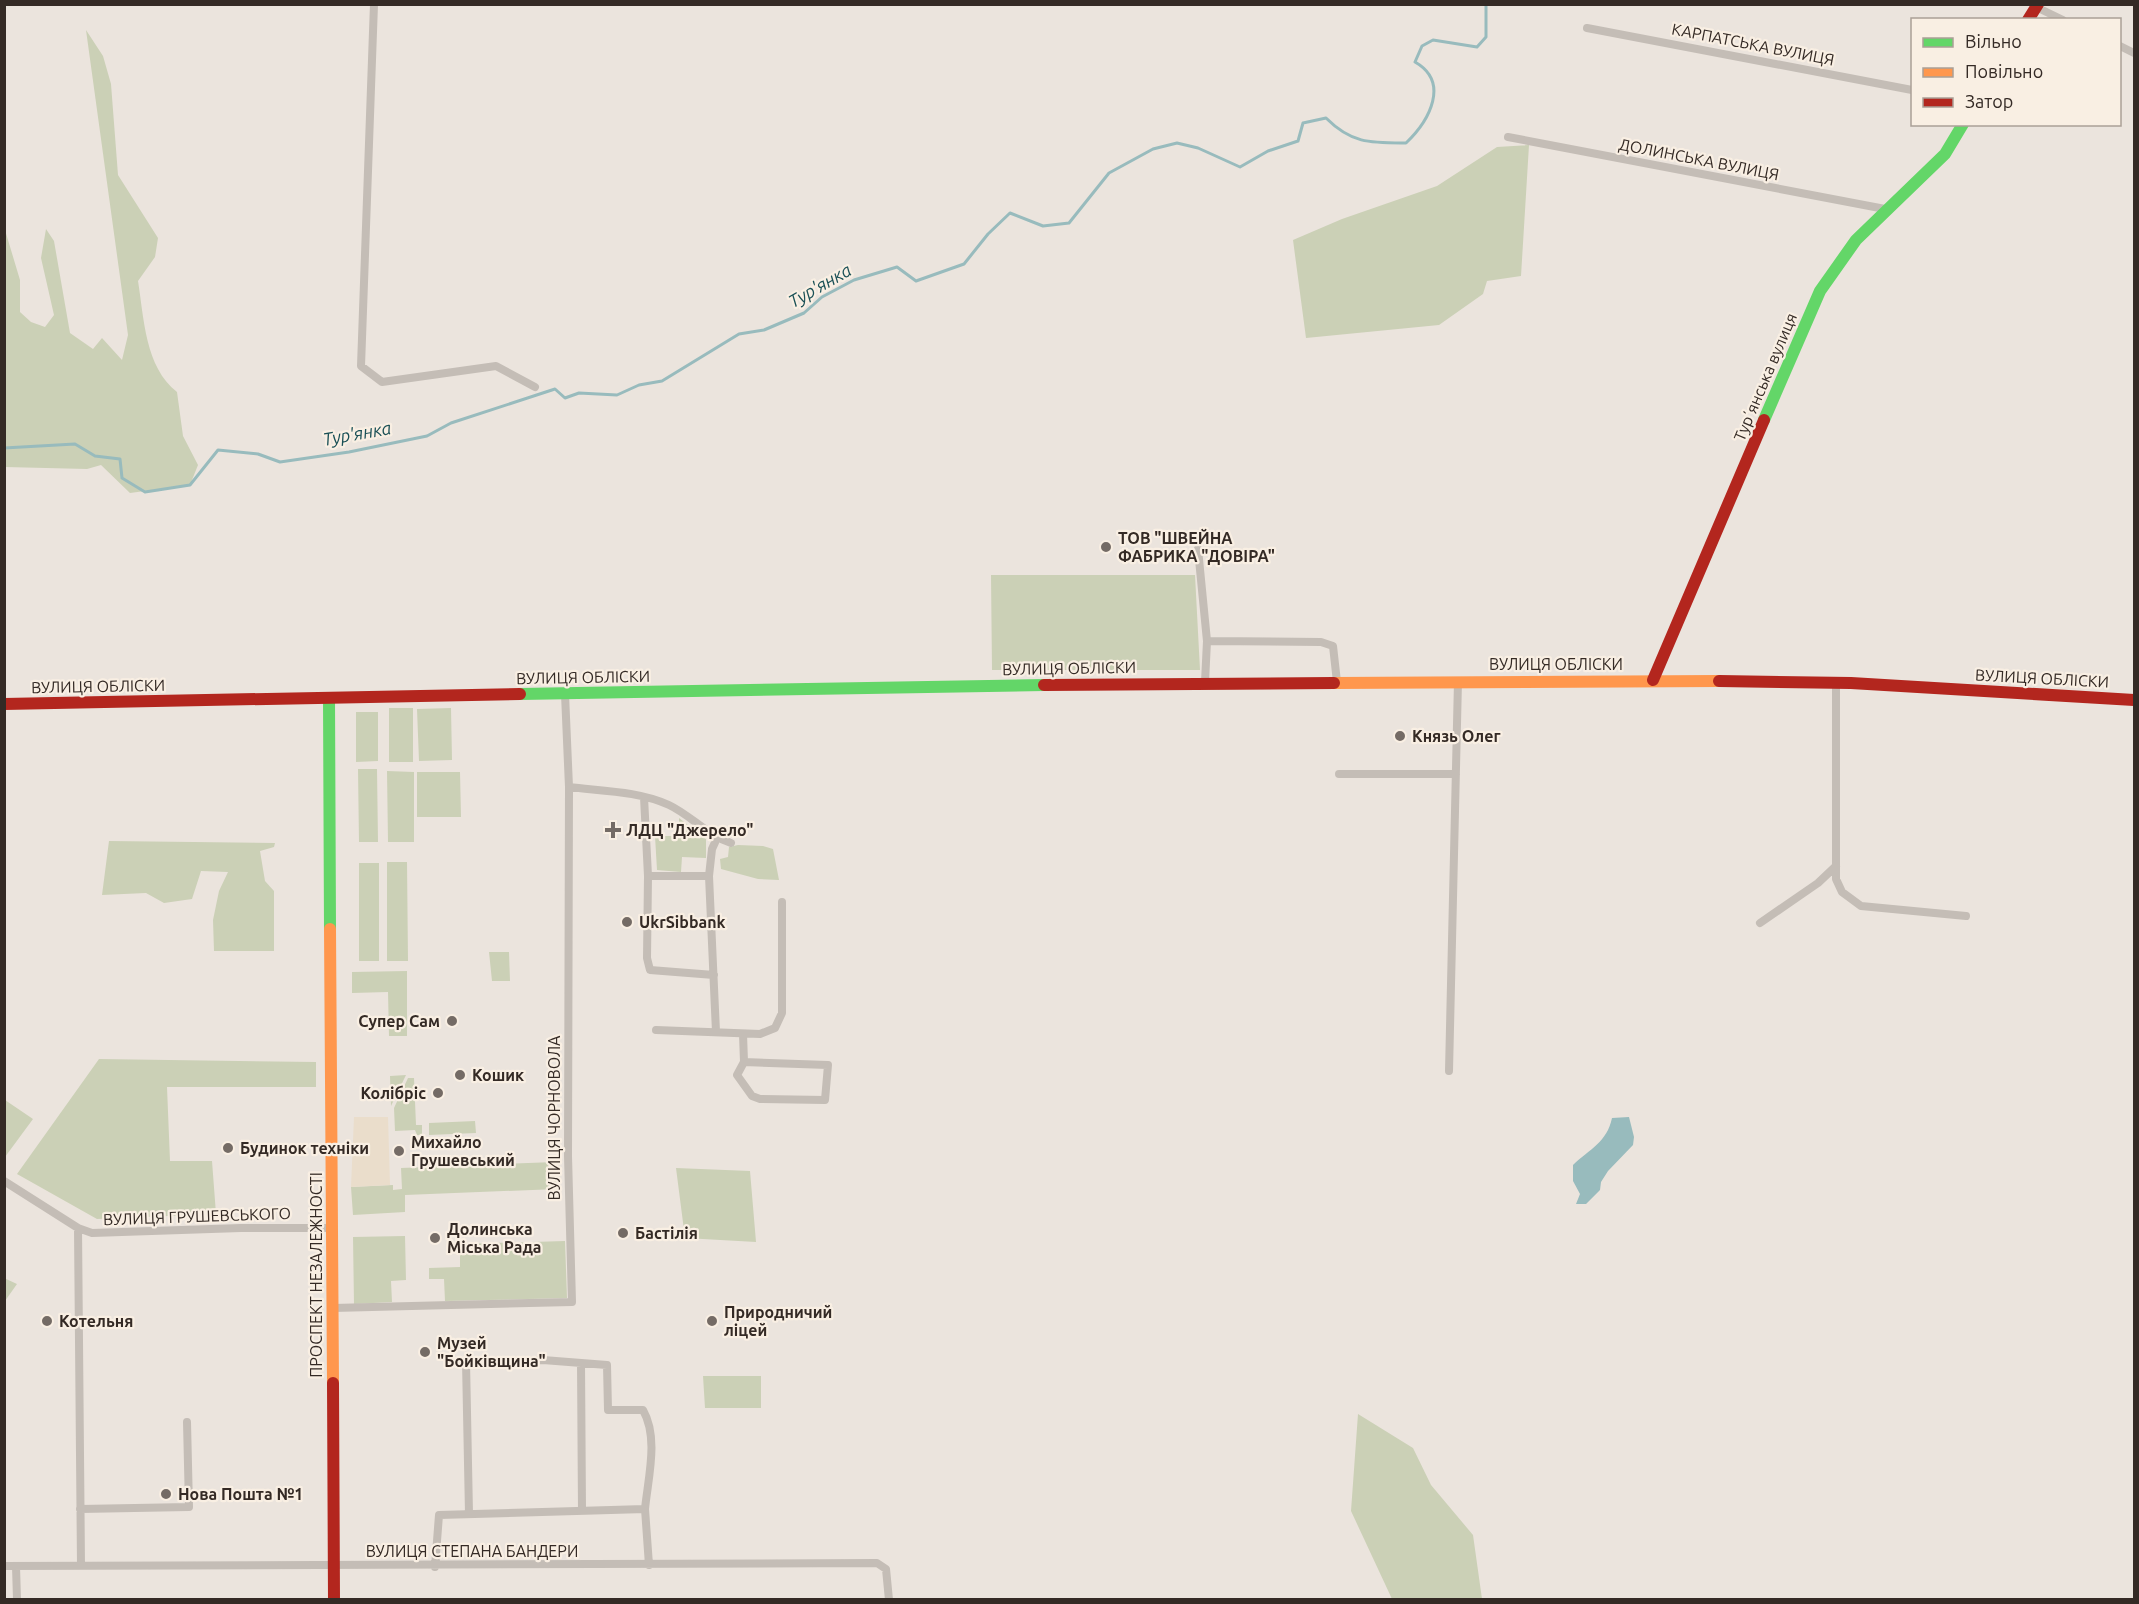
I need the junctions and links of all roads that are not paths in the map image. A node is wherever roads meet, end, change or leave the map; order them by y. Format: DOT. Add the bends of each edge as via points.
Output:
graph roads {
  1 [pos="375,4"];
  2 [pos="2037,6"];
  3 [pos="2059,18"];
  4 [pos="1587,28"];
  5 [pos="1911,90"];
  6 [pos="1962,126"];
  7 [pos="1508,137"];
  8 [pos="1885,209"];
  9 [pos="535,387"];
  10 [pos="1198,549"];
  11 [pos="1207,641"];
  12 [pos="1653,680"];
  13 [pos="1458,681"];
  14 [pos="1205,682"];
  15 [pos="1337,682"];
  16 [pos="1836,683"];
  17 [pos="565,694"];
  18 [pos="329,698"];
  19 [pos="2134,700"];
  20 [pos="4,704"];
  21 [pos="1339,774"];
  22 [pos="1456,774"];
  23 [pos="569,787"];
  24 [pos="644,797"];
  25 [pos="717,838"];
  26 [pos="731,843"];
  27 [pos="1836,866"];
  28 [pos="648,876"];
  29 [pos="709,876"];
  30 [pos="782,902"];
  31 [pos="1966,916"];
  32 [pos="1760,923"];
  33 [pos="714,975"];
  34 [pos="656,1030"];
  35 [pos="716,1032"];
  36 [pos="743,1034"];
  37 [pos="744,1062"];
  38 [pos="1449,1071"];
  39 [pos="4,1181"];
  40 [pos="78,1228"];
  41 [pos="333,1228"];
  42 [pos="333,1308"];
  43 [pos="581,1363"];
  44 [pos="187,1422"];
  45 [pos="80,1509"];
  46 [pos="645,1509"];
  47 [pos="582,1511"];
  48 [pos="469,1514"];
  49 [pos="649,1565"];
  50 [pos="4,1566"];
  51 [pos="16,1566"];
  52 [pos="81,1566"];
  53 [pos="333,1566"];
  54 [pos="435,1566"];
  55 [pos="17,1599"];
  56 [pos="334,1599"];
  57 [pos="889,1599"];
  1 -- 9 [label="street" via="361,366 382,382 496,366"];
  2 -- 3 [label="street"];
  4 -- 5 [label="street, КАРПАТСЬКА ВУЛИЦЯ"];
  6 -- 8 [label="main road, Турʼянська вулиця" via="1944,154"];
  7 -- 8 [label="street, ДОЛИНСЬКА ВУЛИЦЯ"];
  8 -- 12 [label="main road, Турʼянська вулиця" via="1856,240 1820,291"];
  10 -- 11 [label="street"];
  11 -- 14 [label="street"];
  11 -- 15 [label="street" via="1321,642 1333,646"];
  12 -- 13 [label="main road, ВУЛИЦЯ ОБЛІСКИ"];
  12 -- 16 [label="main road, ВУЛИЦЯ ОБЛІСКИ"];
  13 -- 15 [label="main road, ВУЛИЦЯ ОБЛІСКИ"];
  13 -- 22 [label="street"];
  14 -- 15 [label="main road, ВУЛИЦЯ ОБЛІСКИ"];
  14 -- 17 [label="main road, ВУЛИЦЯ ОБЛІСКИ"];
  16 -- 19 [label="main road, ВУЛИЦЯ ОБЛІСКИ"];
  16 -- 27 [label="street"];
  17 -- 18 [label="main road, ВУЛИЦЯ ОБЛІСКИ"];
  17 -- 23 [label="street, ВУЛИЦЯ ЧОРНОВОЛА"];
  18 -- 20 [label="main road, ВУЛИЦЯ ОБЛІСКИ"];
  18 -- 41 [label="main road, ПРОСПЕКТ НЕЗАЛЕЖНОСТІ"];
  21 -- 22 [label="street"];
  22 -- 38 [label="street"];
  23 -- 24 [label="street"];
  23 -- 42 [label="street, ВУЛИЦЯ ЧОРНОВОЛА" via="568,1156 572,1302"];
  24 -- 25 [label="street" via="669,805"];
  24 -- 28 [label="street"];
  25 -- 26 [label="street"];
  25 -- 29 [label="street"];
  27 -- 31 [label="street" via="1842,892 1861,906"];
  27 -- 32 [label="street"];
  28 -- 29 [label="street"];
  28 -- 33 [label="street" via="650,970"];
  29 -- 33 [label="street"];
  30 -- 36 [label="street" via="781,1019 771,1032"];
  33 -- 35 [label="street"];
  34 -- 35 [label="street"];
  35 -- 36 [label="street"];
  36 -- 37 [label="street"];
  37 -- 37 [label="street" via="828,1065 825,1100 752,1096 737,1075"];
  39 -- 40 [label="street, ВУЛИЦЯ ГРУШЕВСЬКОГО"];
  40 -- 41 [label="street, ВУЛИЦЯ ГРУШЕВСЬКОГО" via="92,1233 121,1234"];
  40 -- 45 [label="street"];
  41 -- 42 [label="main road, ПРОСПЕКТ НЕЗАЛЕЖНОСТІ"];
  42 -- 53 [label="main road, ПРОСПЕКТ НЕЗАЛЕЖНОСТІ"];
  43 -- 46 [label="street" via="607,1365 608,1410 643,1410 650,1423"];
  43 -- 47 [label="street"];
  43 -- 48 [label="street" via="466,1360"];
  44 -- 45 [label="street" via="189,1507"];
  45 -- 52 [label="street"];
  46 -- 47 [label="street"];
  46 -- 49 [label="street"];
  47 -- 48 [label="street"];
  48 -- 54 [label="street" via="439,1515"];
  49 -- 54 [label="street, ВУЛИЦЯ СТЕПАНА БАНДЕРИ"];
  49 -- 57 [label="street, ВУЛИЦЯ СТЕПАНА БАНДЕРИ" via="877,1563 886,1569"];
  50 -- 51 [label="street, ВУЛИЦЯ СТЕПАНА БАНДЕРИ"];
  51 -- 52 [label="street, ВУЛИЦЯ СТЕПАНА БАНДЕРИ"];
  51 -- 55 [label="street"];
  52 -- 53 [label="street, ВУЛИЦЯ СТЕПАНА БАНДЕРИ"];
  53 -- 54 [label="street, ВУЛИЦЯ СТЕПАНА БАНДЕРИ"];
  53 -- 56 [label="main road, ПРОСПЕКТ НЕЗАЛЕЖНОСТІ"];
}
